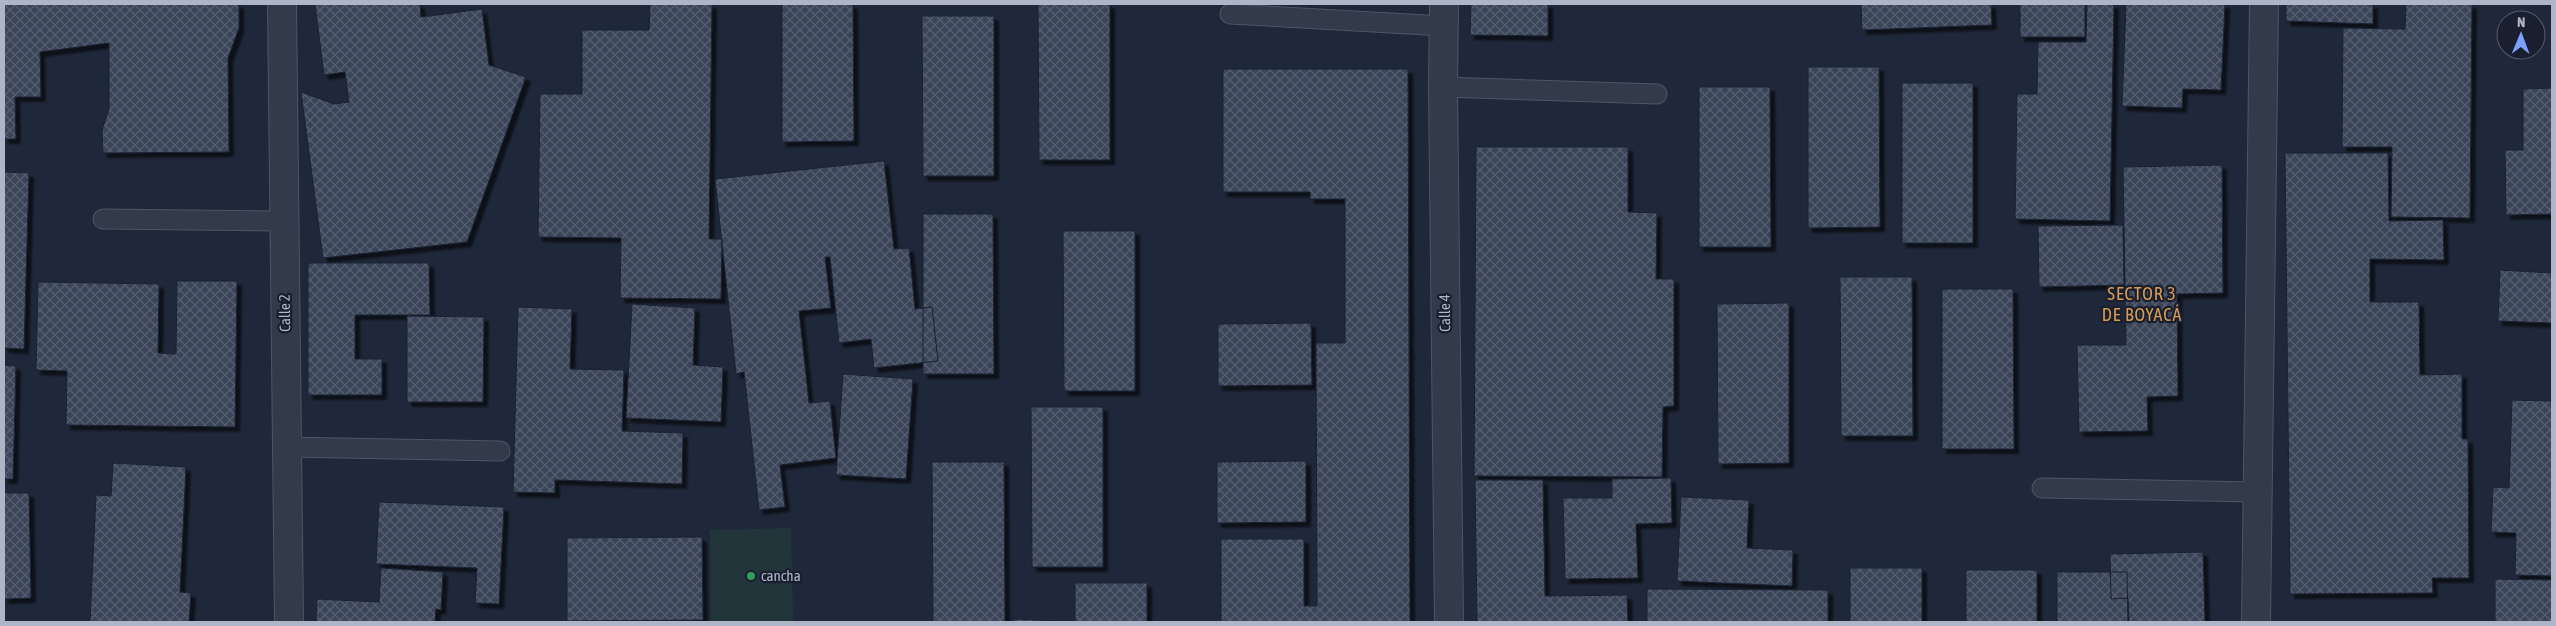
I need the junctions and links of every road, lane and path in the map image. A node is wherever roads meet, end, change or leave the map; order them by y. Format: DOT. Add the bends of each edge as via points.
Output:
graph roads {
  1 [pos="282,4"];
  2 [pos="2264,4"];
  3 [pos="1230,14"];
  4 [pos="1444,15"];
  5 [pos="1443,87"];
  6 [pos="1657,94"];
  7 [pos="103,219"];
  8 [pos="284,221"];
  9 [pos="287,447"];
  10 [pos="500,450"];
  11 [pos="2042,488"];
  12 [pos="2256,492"];
  13 [pos="289,622"];
  14 [pos="1449,622"];
  15 [pos="2256,622"];
  1 -- 8 [label="street, Calle 2"];
  2 -- 12 [label="street"];
  3 -- 4 [label="lane"];
  4 -- 5 [label="street, Calle 4"];
  5 -- 6 [label="lane"];
  5 -- 14 [label="street, Calle 4"];
  7 -- 8 [label="lane"];
  8 -- 9 [label="street, Calle 2"];
  9 -- 10 [label="lane"];
  9 -- 13 [label="street, Calle 2"];
  11 -- 12 [label="lane"];
  12 -- 15 [label="street"];
}
